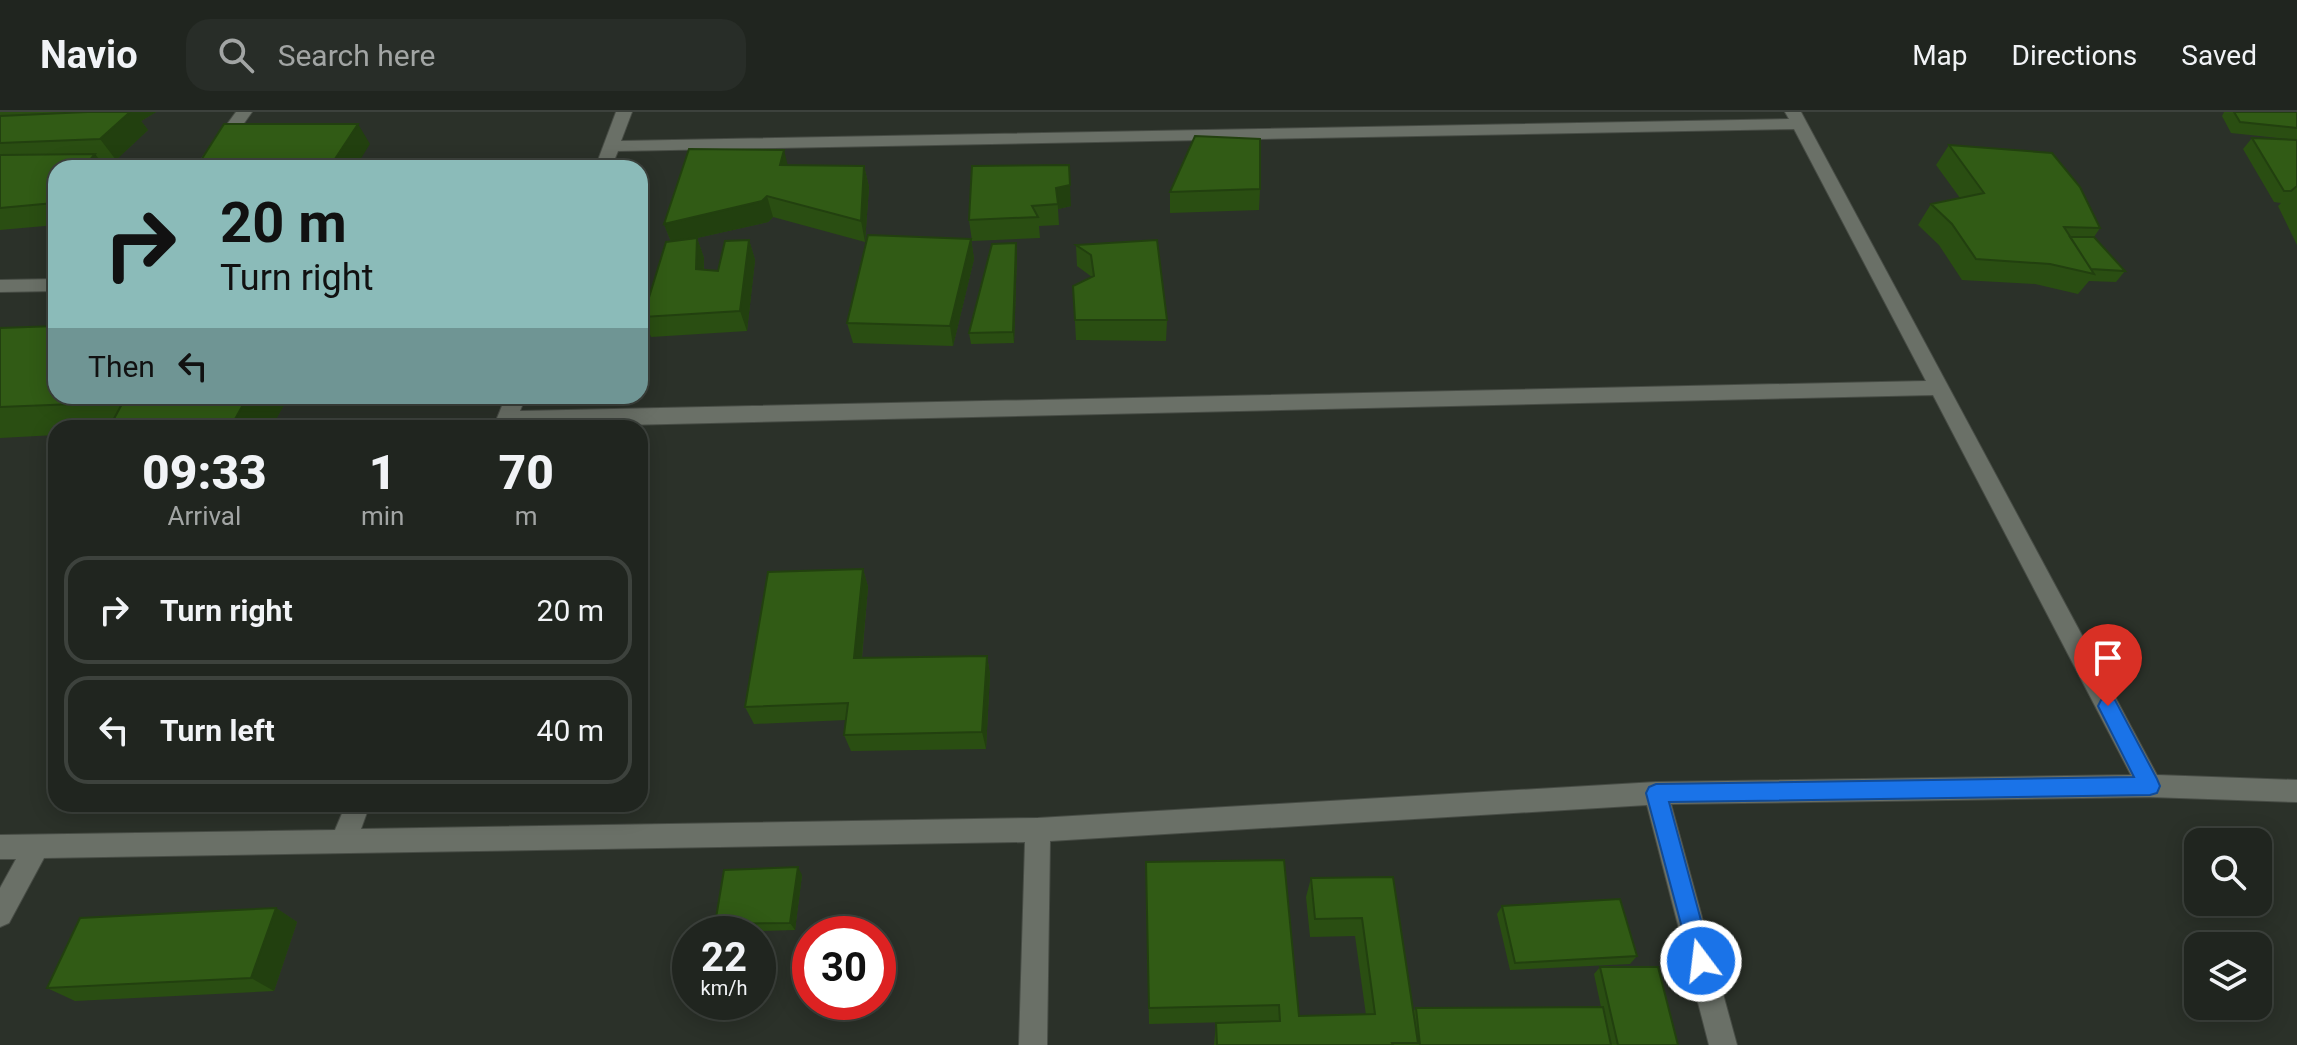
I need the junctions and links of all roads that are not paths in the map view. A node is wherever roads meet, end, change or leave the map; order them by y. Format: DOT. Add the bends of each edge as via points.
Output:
graph roads {
  1 [pos="244,112"];
  2 [pos="624,112"];
  3 [pos="1796,118"];
  4 [pos="611,146"];
  5 [pos="209,160"];
  6 [pos="606,160"];
  7 [pos="48,285"];
  8 [pos="0,286"];
  9 [pos="1940,388"];
  10 [pos="648,420"];
  11 [pos="2150,786"];
  12 [pos="2297,791"];
  13 [pos="1656,793"];
  14 [pos="355,812"];
  15 [pos="1038,830"];
  16 [pos="344,840"];
  17 [pos="37,846"];
  18 [pos="0,847"];
  19 [pos="0,914"];
  20 [pos="1033,1045"];
  21 [pos="1723,1045"];
  1 -- 5 [label="street"];
  2 -- 4 [label="street"];
  3 -- 4 [label="street"];
  3 -- 9 [label="street"];
  4 -- 6 [label="street"];
  7 -- 8 [label="street"];
  9 -- 10 [label="street"];
  9 -- 11 [label="street"];
  11 -- 12 [label="street"];
  11 -- 13 [label="street"];
  13 -- 15 [label="street"];
  13 -- 21 [label="street"];
  14 -- 16 [label="street"];
  15 -- 16 [label="street"];
  15 -- 20 [label="street"];
  16 -- 17 [label="street"];
  17 -- 18 [label="street"];
  17 -- 19 [label="street"];
}
